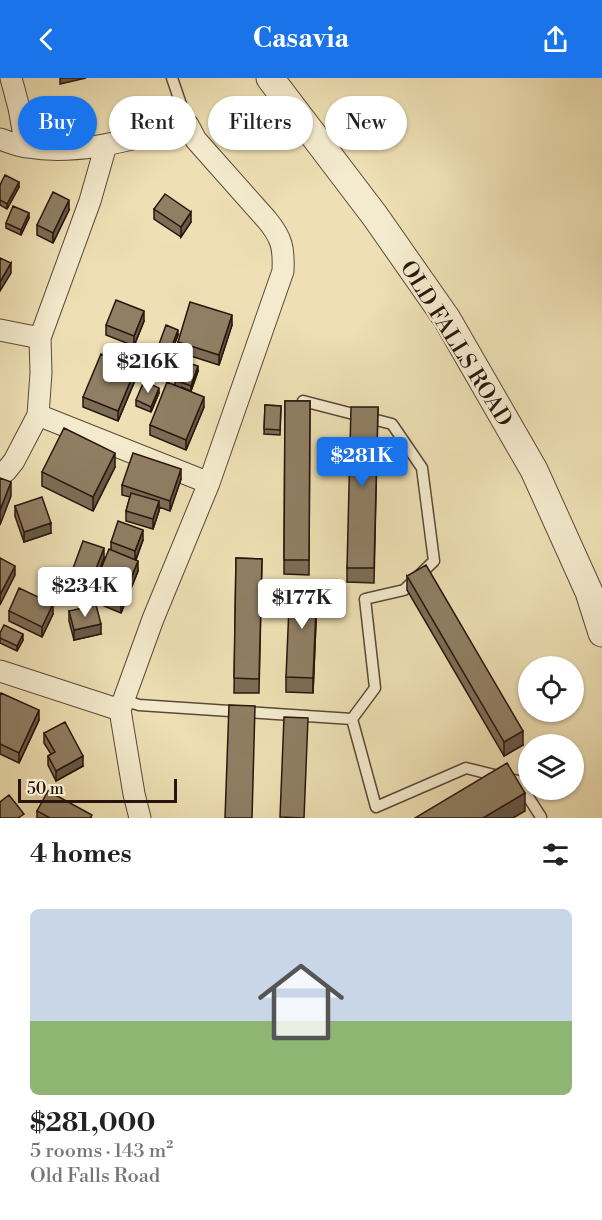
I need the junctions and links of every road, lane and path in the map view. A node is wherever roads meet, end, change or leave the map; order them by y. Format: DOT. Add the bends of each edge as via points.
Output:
graph roads {
  1 [pos="10,78"];
  2 [pos="172,78"];
  3 [pos="270,78"];
  4 [pos="178,96"];
  5 [pos="18,105"];
  6 [pos="0,139"];
  7 [pos="196,140"];
  8 [pos="18,144"];
  9 [pos="109,145"];
  10 [pos="106,146"];
  11 [pos="97,147"];
  12 [pos="0,330"];
  13 [pos="40,338"];
  14 [pos="303,401"];
  15 [pos="38,415"];
  16 [pos="0,474"];
  17 [pos="209,483"];
  18 [pos="602,633"];
  19 [pos="0,671"];
  20 [pos="121,705"];
  21 [pos="352,719"];
  22 [pos="541,816"];
  23 [pos="140,818"];
  1 -- 5 [label="street"];
  2 -- 4 [label="lane"];
  3 -- 18 [label="street, OLD FALLS ROAD" via="447,319 534,470"];
  6 -- 8 [label="street"];
  7 -- 17 [label="street" via="277,232 284,256 283,271"];
  9 -- 10 [label="street"];
  10 -- 11 [label="street"];
  10 -- 13 [label="street"];
  12 -- 13 [label="street"];
  13 -- 15 [label="street"];
  14 -- 21 [label="lane" via="392,424 422,468 434,561 404,590 365,599 375,688"];
  15 -- 16 [label="street" via="14,461"];
  15 -- 17 [label="street"];
  17 -- 20 [label="street"];
  19 -- 20 [label="street"];
  20 -- 21 [label="lane"];
  20 -- 23 [label="street"];
  21 -- 22 [label="lane" via="376,807 466,768 518,781"];
}
